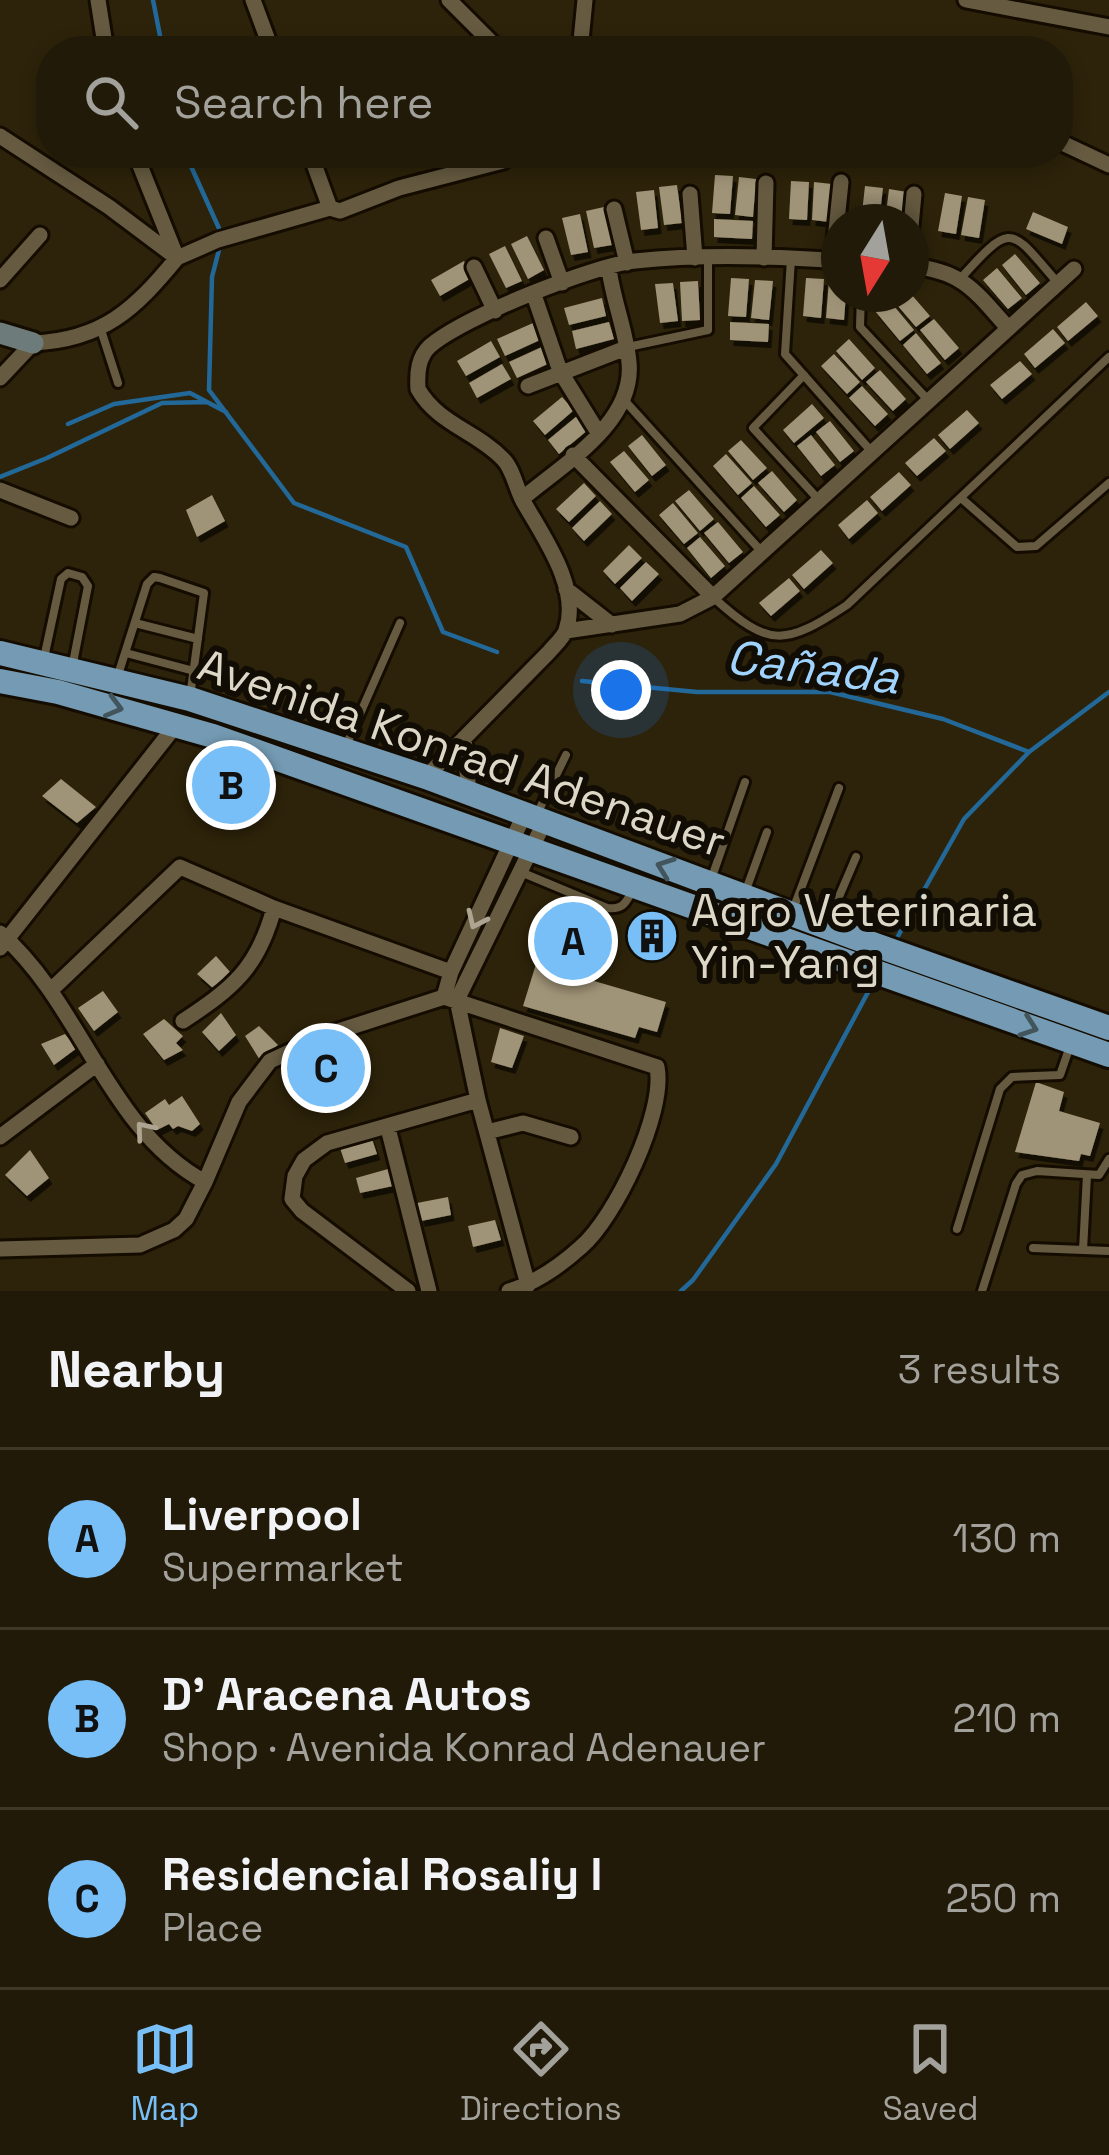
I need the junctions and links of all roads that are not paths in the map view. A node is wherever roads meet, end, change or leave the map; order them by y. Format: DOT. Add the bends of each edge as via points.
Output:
graph roads {
  1 [pos="98,0"];
  2 [pos="254,0"];
  3 [pos="449,0"];
  4 [pos="584,0"];
  5 [pos="966,0"];
  6 [pos="466,9"];
  7 [pos="1109,27"];
  8 [pos="104,36"];
  9 [pos="267,36"];
  10 [pos="488,36"];
  11 [pos="581,36"];
  12 [pos="0,136"];
  13 [pos="1073,148"];
  14 [pos="36,159"];
  15 [pos="1109,165"];
  16 [pos="49,168"];
  17 [pos="141,168"];
  18 [pos="315,168"];
  19 [pos="476,168"];
  20 [pos="841,182"];
  21 [pos="766,183"];
  22 [pos="690,194"];
  23 [pos="914,194"];
  24 [pos="840,204"];
  25 [pos="913,204"];
  26 [pos="329,208"];
  27 [pos="614,208"];
  28 [pos="40,235"];
  29 [pos="547,238"];
  30 [pos="764,257"];
  31 [pos="177,258"];
  32 [pos="702,258"];
  33 [pos="791,258"];
  34 [pos="821,260"];
  35 [pos="627,262"];
  36 [pos="474,267"];
  37 [pos="929,267"];
  38 [pos="609,269"];
  39 [pos="1074,269"];
  40 [pos="961,278"];
  41 [pos="0,280"];
  42 [pos="1058,283"];
  43 [pos="562,284"];
  44 [pos="534,295"];
  45 [pos="495,311"];
  46 [pos="860,312"];
  47 [pos="101,328"];
  48 [pos="1008,328"];
  49 [pos="0,333"];
  50 [pos="33,343"];
  51 [pos="626,348"];
  52 [pos="1109,357"];
  53 [pos="560,371"];
  54 [pos="804,375"];
  55 [pos="0,378"];
  56 [pos="118,383"];
  57 [pos="528,386"];
  58 [pos="625,400"];
  59 [pos="929,401"];
  60 [pos="599,434"];
  61 [pos="872,453"];
  62 [pos="573,455"];
  63 [pos="1109,483"];
  64 [pos="0,490"];
  65 [pos="961,498"];
  66 [pos="522,499"];
  67 [pos="820,501"];
  68 [pos="71,518"];
  69 [pos="763,554"];
  70 [pos="566,589"];
  71 [pos="712,596"];
  72 [pos="135,623"];
  73 [pos="400,623"];
  74 [pos="612,625"];
  75 [pos="566,631"];
  76 [pos="198,639"];
  77 [pos="0,653"];
  78 [pos="125,653"];
  79 [pos="43,663"];
  80 [pos="72,670"];
  81 [pos="194,671"];
  82 [pos="116,680"];
  83 [pos="0,681"];
  84 [pos="190,699"];
  85 [pos="176,724"];
  86 [pos="464,738"];
  87 [pos="344,749"];
  88 [pos="566,755"];
  89 [pos="426,777"];
  90 [pos="745,782"];
  91 [pos="839,788"];
  92 [pos="469,793"];
  93 [pos="534,819"];
  94 [pos="767,832"];
  95 [pos="521,856"];
  96 [pos="856,857"];
  97 [pos="710,884"];
  98 [pos="744,896"];
  99 [pos="274,908"];
  100 [pos="791,914"];
  101 [pos="826,927"];
  102 [pos="2,940"];
  103 [pos="451,971"];
  104 [pos="51,990"];
  105 [pos="451,998"];
  106 [pos="183,1021"];
  107 [pos="1109,1028"];
  108 [pos="1071,1041"];
  109 [pos="1109,1054"];
  110 [pos="97,1064"];
  111 [pos="478,1100"];
  112 [pos="388,1128"];
  113 [pos="487,1132"];
  114 [pos="0,1137"];
  115 [pos="571,1137"];
  116 [pos="1109,1159"];
  117 [pos="1087,1175"];
  118 [pos="205,1182"];
  119 [pos="957,1228"];
  120 [pos="1033,1248"];
  121 [pos="0,1249"];
  122 [pos="1083,1250"];
  123 [pos="1109,1251"];
  124 [pos="528,1285"];
  125 [pos="408,1291"];
  126 [pos="429,1291"];
  127 [pos="509,1291"];
  128 [pos="982,1291"];
  1 -- 8 [label="street"];
  2 -- 9 [label="street"];
  3 -- 6 [label="street"];
  4 -- 11 [label="street"];
  5 -- 7 [label="street"];
  6 -- 10 [label="street"];
  12 -- 14 [label="street"];
  13 -- 15 [label="street"];
  16 -- 31 [label="street"];
  17 -- 31 [label="street"];
  18 -- 26 [label="street"];
  19 -- 26 [label="street"];
  20 -- 24 [label="street"];
  21 -- 30 [label="street"];
  22 -- 32 [label="street"];
  23 -- 25 [label="street"];
  26 -- 31 [label="street"];
  27 -- 35 [label="street"];
  28 -- 41 [label="street"];
  29 -- 43 [label="street"];
  30 -- 32 [label="street"];
  30 -- 33 [label="street"];
  31 -- 47 [label="street" via="138,305"];
  32 -- 35 [label="street"];
  32 -- 51 [label="lane" via="708,330"];
  33 -- 34 [label="street"];
  33 -- 54 [label="lane" via="783,346"];
  35 -- 38 [label="street"];
  36 -- 45 [label="street"];
  37 -- 40 [label="street"];
  38 -- 43 [label="street"];
  38 -- 51 [label="street"];
  39 -- 42 [label="street"];
  40 -- 42 [label="lane" via="1006,236 1019,239"];
  40 -- 48 [label="street"];
  42 -- 48 [label="street"];
  43 -- 44 [label="street"];
  44 -- 45 [label="street"];
  44 -- 53 [label="street"];
  45 -- 66 [label="street" via="429,346 418,388 438,415 505,460"];
  46 -- 59 [label="lane" via="860,327"];
  47 -- 50 [label="street"];
  47 -- 56 [label="lane"];
  48 -- 59 [label="street"];
  49 -- 50 [label="street"];
  50 -- 55 [label="street"];
  51 -- 53 [label="street"];
  51 -- 58 [label="street"];
  52 -- 65 [label="lane"];
  53 -- 57 [label="street"];
  53 -- 60 [label="street"];
  54 -- 61 [label="lane"];
  54 -- 67 [label="lane" via="753,428"];
  58 -- 60 [label="street"];
  58 -- 69 [label="lane"];
  59 -- 61 [label="street"];
  60 -- 62 [label="street"];
  61 -- 67 [label="street"];
  62 -- 66 [label="street"];
  62 -- 71 [label="street"];
  63 -- 65 [label="lane" via="1027,549"];
  64 -- 68 [label="street"];
  65 -- 71 [label="lane" via="847,605 805,630 748,629"];
  66 -- 70 [label="street" via="550,542"];
  67 -- 69 [label="street"];
  69 -- 71 [label="street"];
  70 -- 74 [label="street"];
  70 -- 75 [label="street"];
  71 -- 74 [label="street" via="680,614"];
  72 -- 76 [label="lane"];
  72 -- 76 [label="lane" via="147,584 160,578 204,592"];
  72 -- 78 [label="lane"];
  73 -- 87 [label="lane"];
  74 -- 75 [label="street"];
  75 -- 86 [label="street"];
  76 -- 81 [label="lane"];
  77 -- 79 [label="main road, Avenida Konrad Adenauer"];
  78 -- 81 [label="lane"];
  78 -- 82 [label="lane"];
  79 -- 80 [label="main road, Avenida Konrad Adenauer"];
  79 -- 80 [label="lane" via="68,573 88,586"];
  80 -- 82 [label="main road, Avenida Konrad Adenauer"];
  81 -- 84 [label="lane"];
  82 -- 84 [label="main road, Avenida Konrad Adenauer"];
  83 -- 85 [label="main road, Avenida Konrad Adenauer, one-way"];
  84 -- 87 [label="main road, Avenida Konrad Adenauer"];
  85 -- 95 [label="main road, Avenida Konrad Adenauer"];
  85 -- 102 [label="street"];
  86 -- 89 [label="street"];
  86 -- 92 [label="street"];
  87 -- 89 [label="main road, Avenida Konrad Adenauer"];
  88 -- 93 [label="lane"];
  89 -- 92 [label="main road, Avenida Konrad Adenauer"];
  90 -- 97 [label="lane"];
  91 -- 100 [label="lane"];
  92 -- 93 [label="main road, Avenida Konrad Adenauer"];
  93 -- 95 [label="street"];
  97 -- 93 [label="main road, Avenida Konrad Adenauer, one-way"];
  94 -- 98 [label="lane"];
  95 -- 103 [label="street, one-way"];
  95 -- 105 [label="street"];
  95 -- 108 [label="main road, Avenida Konrad Adenauer, one-way"];
  96 -- 101 [label="lane"];
  97 -- 98 [label="main road, Avenida Konrad Adenauer"];
  98 -- 100 [label="main road, Avenida Konrad Adenauer"];
  99 -- 103 [label="street"];
  99 -- 104 [label="street" via="176,868"];
  99 -- 106 [label="street" via="246,973"];
  100 -- 101 [label="main road, Avenida Konrad Adenauer"];
  101 -- 107 [label="main road, Avenida Konrad Adenauer"];
  102 -- 104 [label="street"];
  103 -- 105 [label="street"];
  104 -- 110 [label="street"];
  105 -- 111 [label="street"];
  105 -- 118 [label="street" via="270,1060 239,1102"];
  105 -- 124 [label="street" via="657,1067 650,1121 615,1201 585,1245"];
  108 -- 109 [label="main road, Avenida Konrad Adenauer"];
  108 -- 119 [label="lane" via="1060,1075 1012,1077 1000,1088"];
  110 -- 114 [label="street"];
  118 -- 110 [label="street, one-way" via="172,1162"];
  111 -- 112 [label="street"];
  111 -- 113 [label="street"];
  112 -- 125 [label="street" via="314,1151 295,1175 292,1199"];
  112 -- 126 [label="street"];
  113 -- 115 [label="street" via="523,1123"];
  113 -- 124 [label="street"];
  116 -- 117 [label="lane" via="1099,1175"];
  117 -- 122 [label="lane"];
  117 -- 128 [label="lane" via="1022,1175"];
  118 -- 121 [label="street" via="186,1219 140,1246"];
  120 -- 122 [label="lane"];
  122 -- 123 [label="lane"];
  124 -- 127 [label="street"];
}
